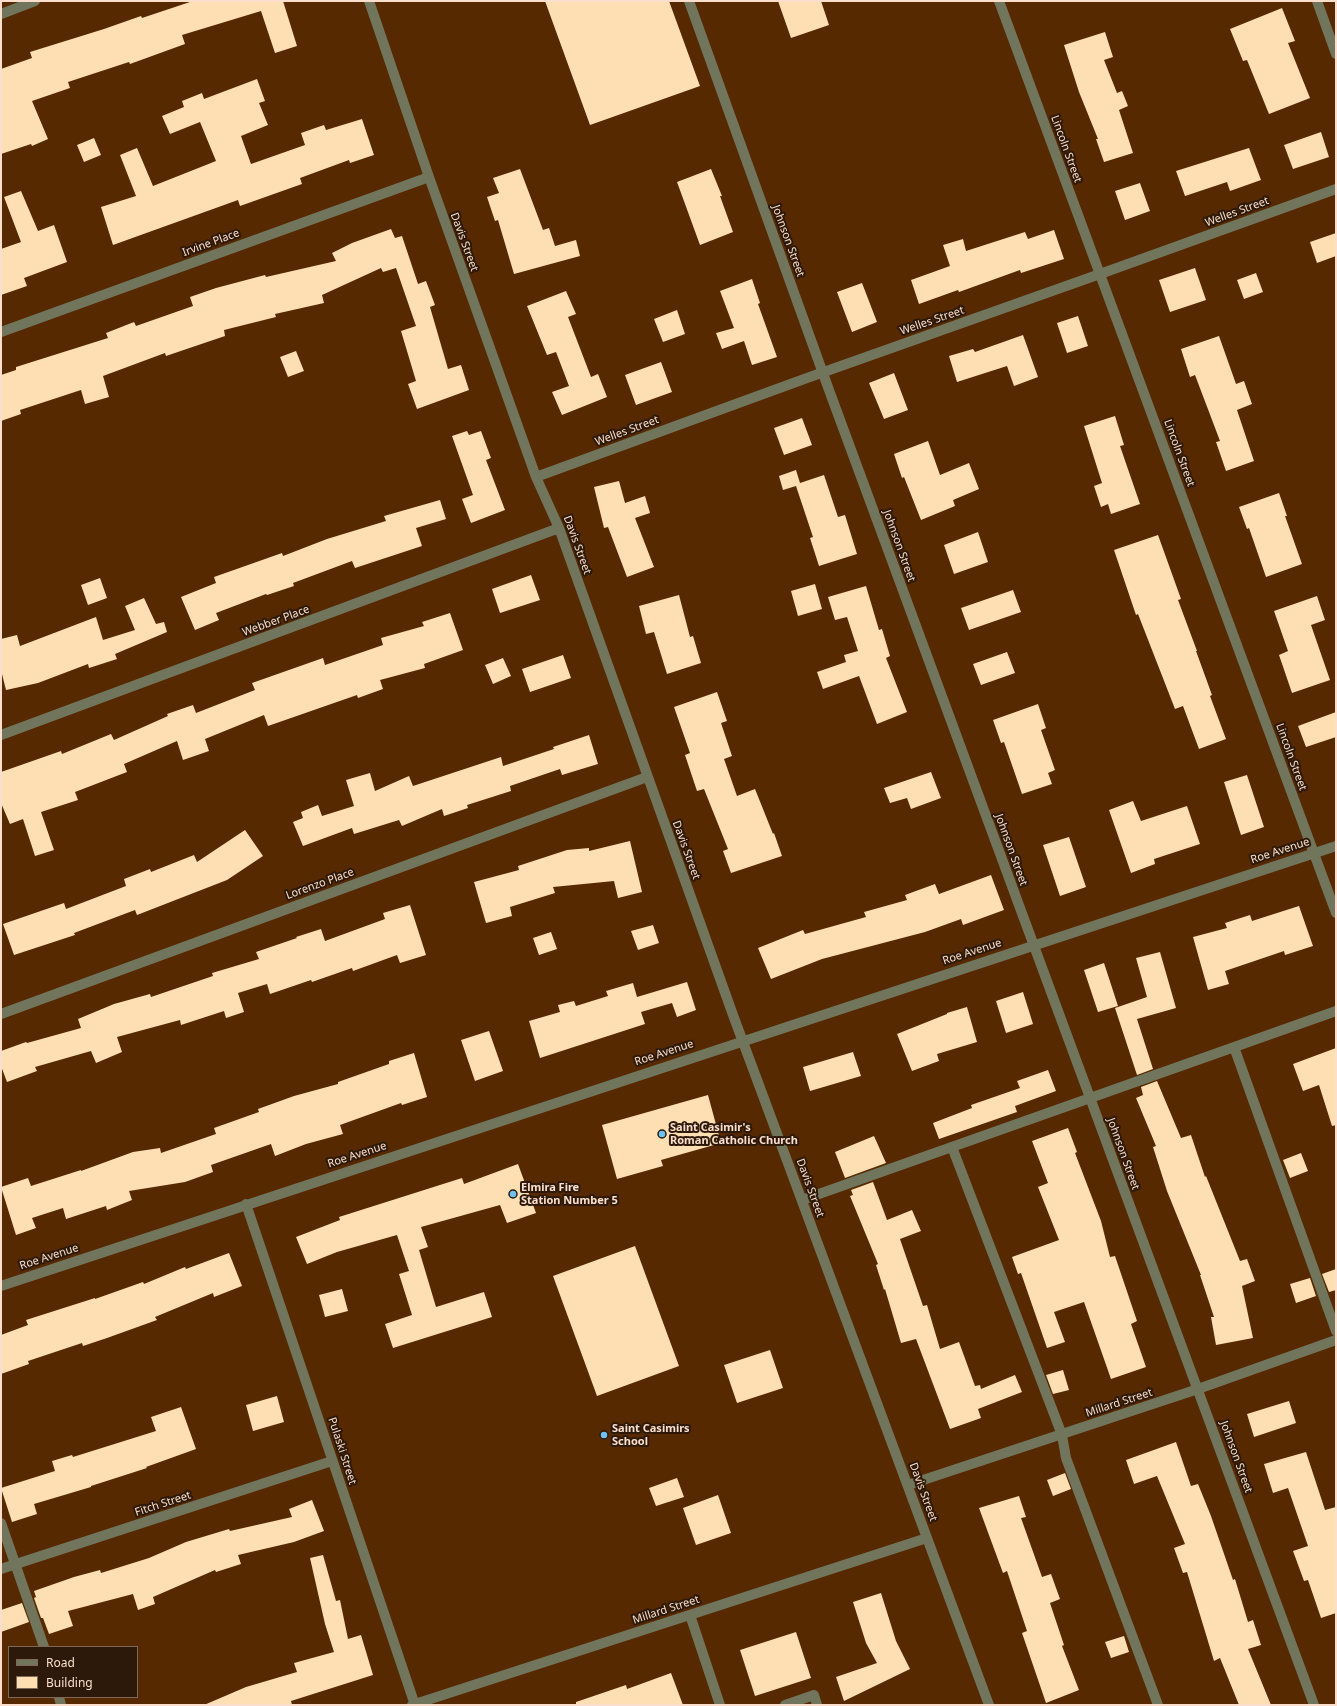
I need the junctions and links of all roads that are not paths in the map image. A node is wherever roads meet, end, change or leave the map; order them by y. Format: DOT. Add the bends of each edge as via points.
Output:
graph roads {
  1 [pos="35,1"];
  2 [pos="369,1"];
  3 [pos="689,1"];
  4 [pos="999,1"];
  5 [pos="1317,1"];
  6 [pos="1,14"];
  7 [pos="1336,54"];
  8 [pos="429,177"];
  9 [pos="1336,189"];
  10 [pos="1100,274"];
  11 [pos="1,332"];
  12 [pos="823,372"];
  13 [pos="536,477"];
  14 [pos="559,528"];
  15 [pos="1,735"];
  16 [pos="647,777"];
  17 [pos="1336,846"];
  18 [pos="1314,852"];
  19 [pos="1336,913"];
  20 [pos="1033,945"];
  21 [pos="1336,1011"];
  22 [pos="1,1014"];
  23 [pos="742,1040"];
  24 [pos="1234,1047"];
  25 [pos="1090,1099"];
  26 [pos="952,1147"];
  27 [pos="802,1200"];
  28 [pos="246,1204"];
  29 [pos="1,1286"];
  30 [pos="1336,1331"];
  31 [pos="1336,1340"];
  32 [pos="1198,1390"];
  33 [pos="1062,1434"];
  34 [pos="332,1461"];
  35 [pos="908,1485"];
  36 [pos="1,1523"];
  37 [pos="927,1538"];
  38 [pos="15,1565"];
  39 [pos="1,1569"];
  40 [pos="690,1615"];
  41 [pos="44,1646"];
  42 [pos="414,1705"];
  43 [pos="720,1705"];
  44 [pos="785,1705"];
  45 [pos="817,1705"];
  46 [pos="989,1705"];
  47 [pos="1158,1705"];
  48 [pos="1314,1705"];
  1 -- 6 [label="street"];
  2 -- 8 [label="street, Davis Street"];
  3 -- 12 [label="street, Johnson Street"];
  4 -- 10 [label="street, Lincoln Street"];
  5 -- 7 [label="street"];
  8 -- 11 [label="street, Irvine Place"];
  8 -- 13 [label="street, Davis Street"];
  9 -- 10 [label="street, Welles Street"];
  10 -- 12 [label="street, Welles Street"];
  10 -- 18 [label="street, Lincoln Street"];
  12 -- 13 [label="street, Welles Street"];
  12 -- 20 [label="street, Johnson Street"];
  13 -- 14 [label="street, Davis Street"];
  14 -- 15 [label="street, Webber Place"];
  14 -- 16 [label="street, Davis Street"];
  16 -- 22 [label="street, Lorenzo Place"];
  16 -- 23 [label="street, Davis Street"];
  17 -- 18 [label="street, Roe Avenue"];
  18 -- 19 [label="street, Lincoln Street"];
  18 -- 20 [label="street, Roe Avenue"];
  20 -- 23 [label="street, Roe Avenue"];
  20 -- 25 [label="street, Johnson Street"];
  21 -- 24 [label="street"];
  23 -- 27 [label="street, Davis Street"];
  23 -- 28 [label="street, Roe Avenue"];
  24 -- 25 [label="street"];
  24 -- 30 [label="street"];
  25 -- 26 [label="street"];
  25 -- 32 [label="street, Johnson Street"];
  26 -- 27 [label="street"];
  26 -- 33 [label="street"];
  27 -- 35 [label="street, Davis Street"];
  28 -- 29 [label="street, Roe Avenue"];
  28 -- 34 [label="street, Pulaski Street"];
  31 -- 32 [label="street, Millard Street"];
  32 -- 33 [label="street, Millard Street"];
  32 -- 48 [label="street, Johnson Street"];
  33 -- 35 [label="street, Millard Street"];
  33 -- 47 [label="street" via="1066,1458"];
  34 -- 38 [label="street, Fitch Street"];
  34 -- 42 [label="street, Pulaski Street"];
  35 -- 37 [label="street, Davis Street"];
  36 -- 38 [label="street"];
  37 -- 40 [label="street, Millard Street"];
  37 -- 46 [label="street, Davis Street"];
  38 -- 39 [label="street, Fitch Street"];
  38 -- 41 [label="street"];
  40 -- 42 [label="street, Millard Street"];
  40 -- 43 [label="street"];
  44 -- 45 [label="street" via="814,1696"];
}
